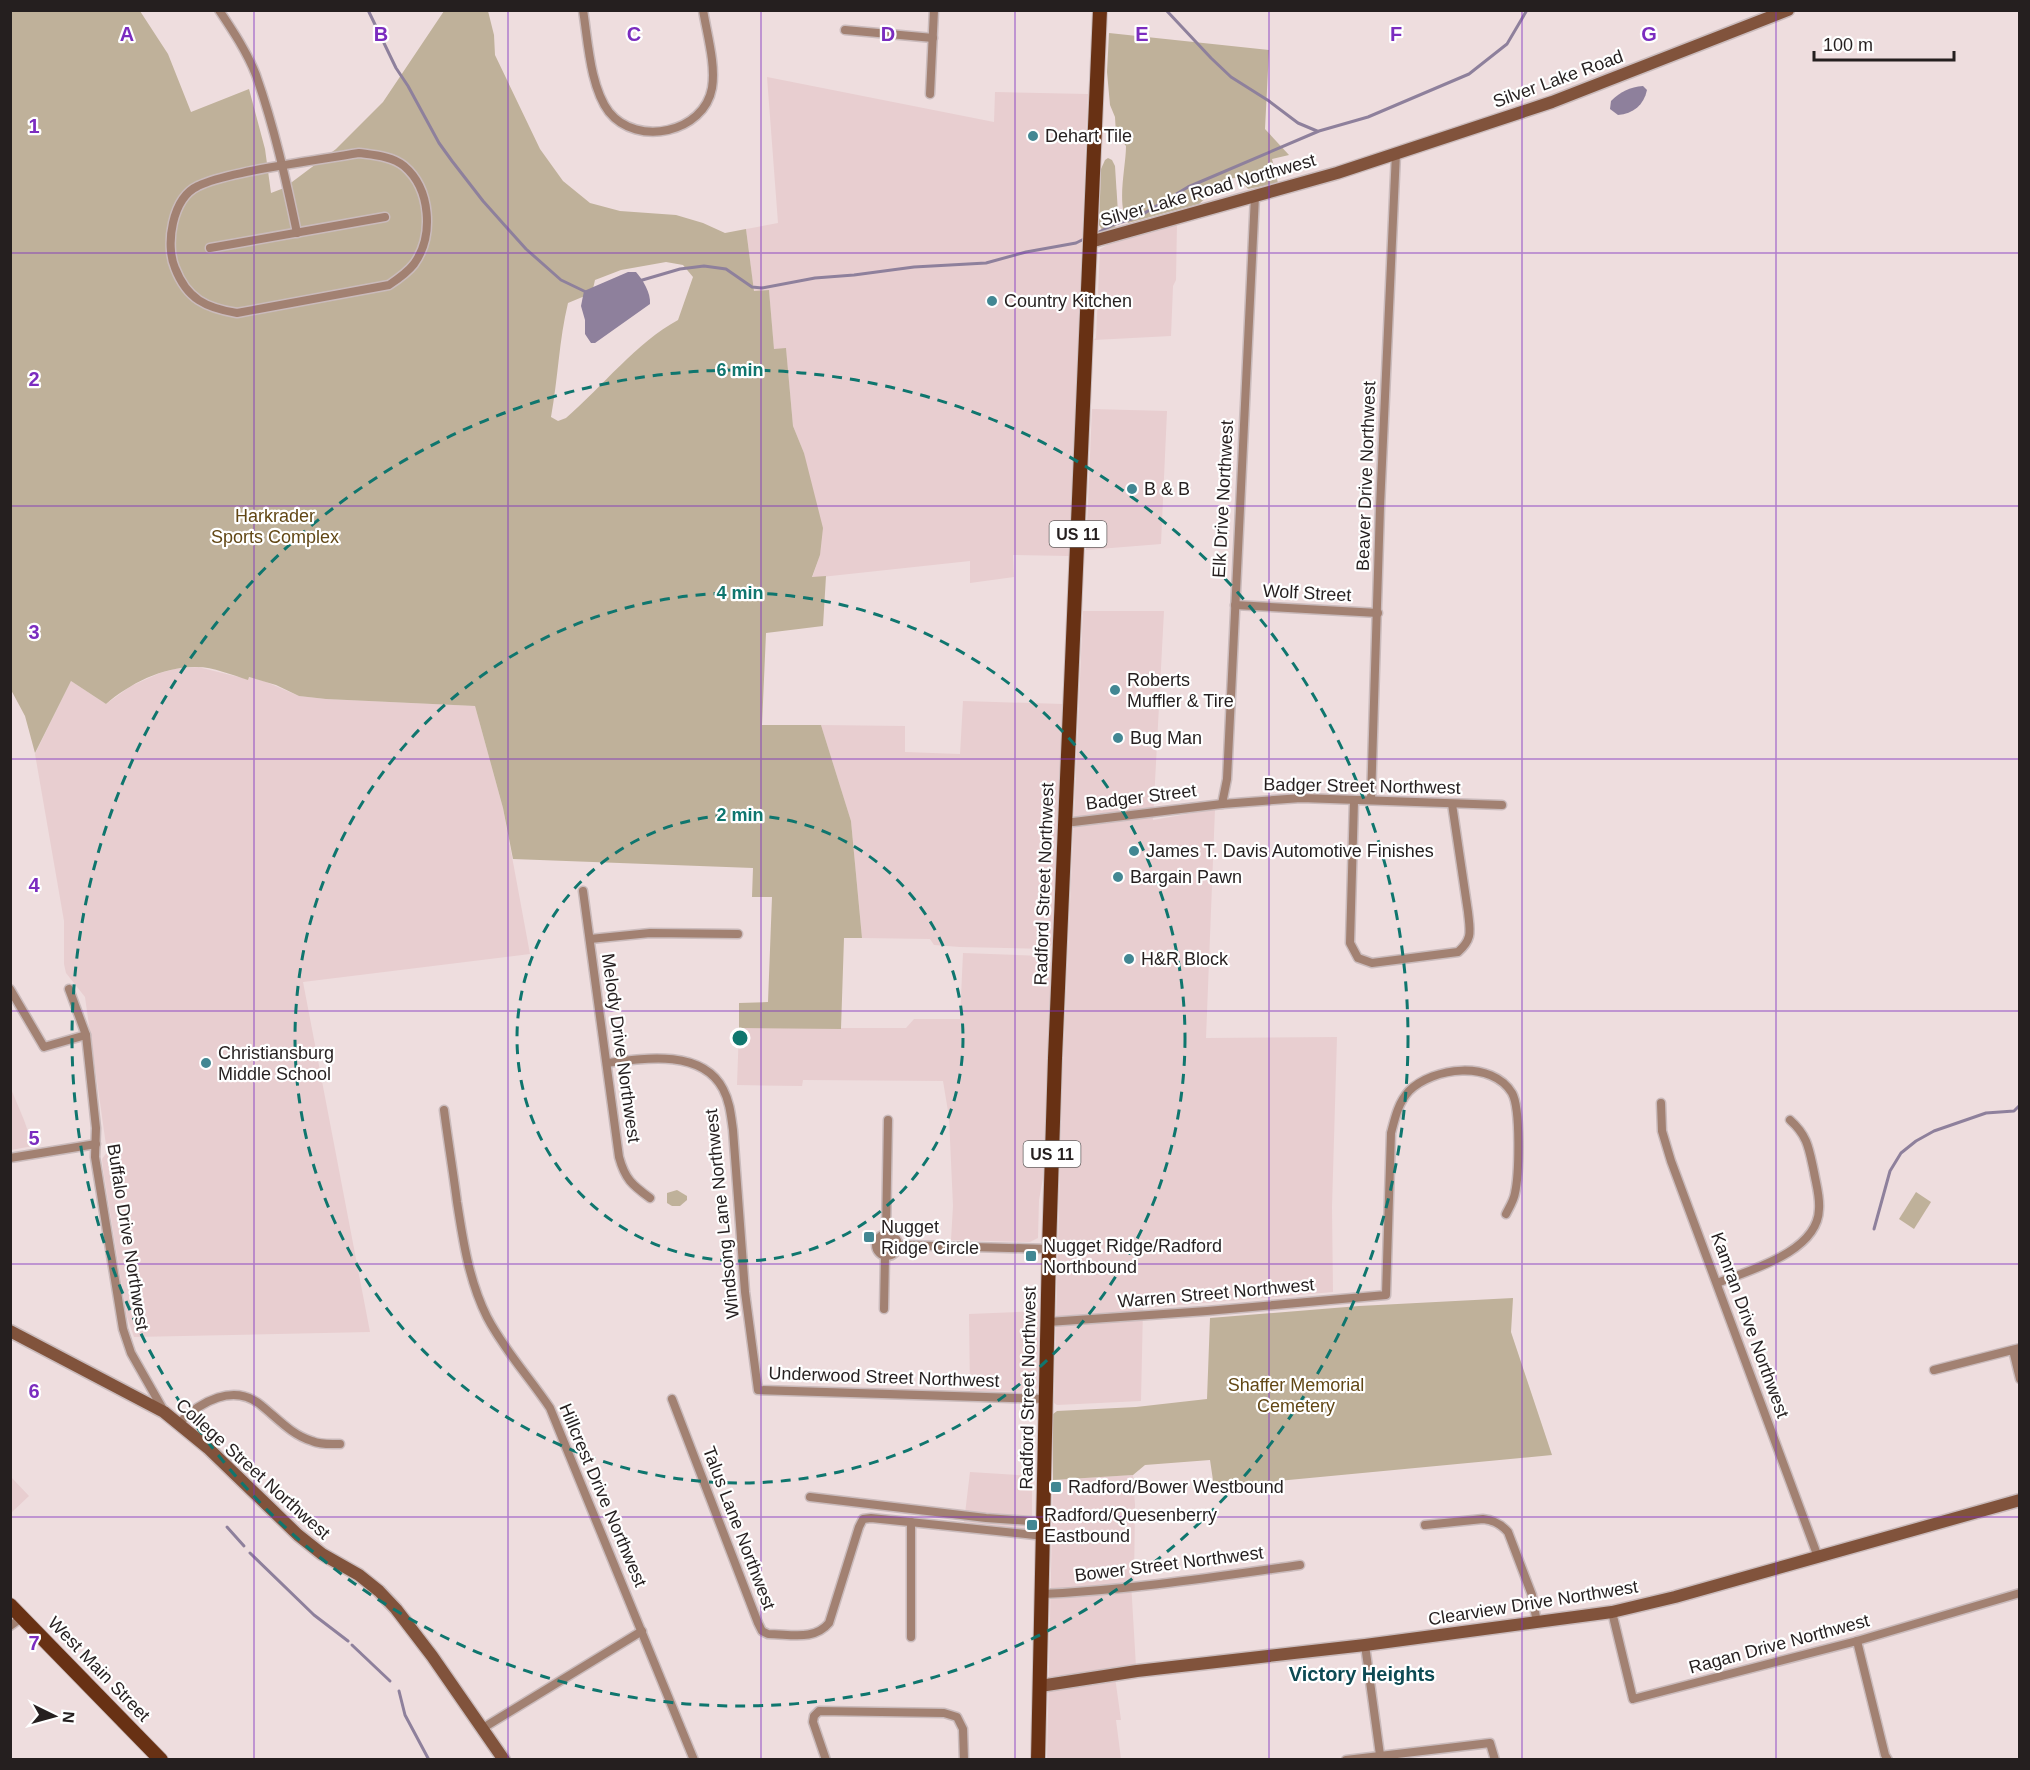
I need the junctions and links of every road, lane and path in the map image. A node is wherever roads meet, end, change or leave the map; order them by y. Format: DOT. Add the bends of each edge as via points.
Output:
graph roads {
  1 [pos="219,10"];
  2 [pos="583,10"];
  3 [pos="703,10"];
  4 [pos="934,10"];
  5 [pos="1100,10"];
  6 [pos="1788,10"];
  7 [pos="844,30"];
  8 [pos="933,38"];
  9 [pos="930,94"];
  10 [pos="1396,153"];
  11 [pos="282,165"];
  12 [pos="1336,172"];
  13 [pos="1254,196"];
  14 [pos="385,217"];
  15 [pos="297,232"];
  16 [pos="1090,242"];
  17 [pos="210,248"];
  18 [pos="1235,605"];
  19 [pos="1378,613"];
  20 [pos="1371,800"];
  21 [pos="1354,801"];
  22 [pos="1222,804"];
  23 [pos="1452,804"];
  24 [pos="1502,805"];
  25 [pos="1065,823"];
  26 [pos="582,891"];
  27 [pos="738,934"];
  28 [pos="590,939"];
  29 [pos="10,988"];
  30 [pos="69,989"];
  31 [pos="86,1035"];
  32 [pos="607,1063"];
  33 [pos="1661,1103"];
  34 [pos="444,1110"];
  35 [pos="888,1120"];
  36 [pos="1790,1120"];
  37 [pos="96,1144"];
  38 [pos="10,1158"];
  39 [pos="650,1198"];
  40 [pos="1506,1214"];
  41 [pos="886,1234"];
  42 [pos="898,1245"];
  43 [pos="1049,1249"];
  44 [pos="885,1256"];
  45 [pos="1717,1283"];
  46 [pos="884,1309"];
  47 [pos="1048,1322"];
  48 [pos="10,1331"];
  49 [pos="2016,1349"];
  50 [pos="1934,1370"];
  51 [pos="2019,1379"];
  52 [pos="758,1390"];
  53 [pos="1046,1398"];
  54 [pos="672,1399"];
  55 [pos="164,1412"];
  56 [pos="179,1423"];
  57 [pos="339,1444"];
  58 [pos="810,1497"];
  59 [pos="2019,1500"];
  60 [pos="911,1522"];
  61 [pos="1425,1525"];
  62 [pos="1044,1529"];
  63 [pos="1818,1557"];
  64 [pos="1300,1565"];
  65 [pos="2019,1593"];
  66 [pos="1042,1594"];
  67 [pos="10,1605"];
  68 [pos="1612,1612"];
  69 [pos="23,1617"];
  70 [pos="1537,1623"];
  71 [pos="10,1626"];
  72 [pos="642,1631"];
  73 [pos="911,1637"];
  74 [pos="1857,1641"];
  75 [pos="1365,1645"];
  76 [pos="1040,1686"];
  77 [pos="483,1728"];
  78 [pos="1380,1755"];
  79 [pos="162,1760"];
  80 [pos="504,1760"];
  81 [pos="694,1760"];
  82 [pos="826,1760"];
  83 [pos="964,1760"];
  84 [pos="1038,1760"];
  85 [pos="1346,1760"];
  86 [pos="1495,1760"];
  87 [pos="1888,1760"];
  1 -- 11 [label="street" via="255,74"];
  2 -- 3 [label="street" via="597,90 604,104 620,122 655,132 690,120 711,90 713,75"];
  4 -- 8 [label="street"];
  5 -- 16 [label="main road, Radford Street Northwest / US 11"];
  6 -- 10 [label="street, Silver Lake Road" via="1552,102"];
  7 -- 8 [label="street"];
  8 -- 9 [label="street"];
  10 -- 12 [label="street, Silver Lake Road"];
  10 -- 19 [label="street, Beaver Drive Northwest"];
  11 -- 11 [label="street" via="359,153 403,165 417,181 428,222 426,240 414,264 389,285 237,314 215,309 195,298 180,280 171,260 171,226 178,207 196,187"];
  11 -- 15 [label="street"];
  12 -- 13 [label="street, Silver Lake Road Northwest"];
  13 -- 16 [label="street, Silver Lake Road Northwest"];
  13 -- 18 [label="street, Elk Drive Northwest"];
  14 -- 15 [label="street"];
  15 -- 17 [label="street"];
  16 -- 25 [label="main road, Radford Street Northwest / US 11"];
  18 -- 19 [label="street, Wolf Street"];
  18 -- 22 [label="street, Elk Drive Northwest" via="1227,779"];
  19 -- 20 [label="street, Beaver Drive Northwest"];
  20 -- 21 [label="street, Badger Street Northwest"];
  20 -- 23 [label="street, Badger Street Northwest"];
  21 -- 22 [label="street, Badger Street Northwest" via="1301,798"];
  21 -- 23 [label="street" via="1350,943 1358,958 1372,963 1458,952 1468,943 1468,912"];
  22 -- 25 [label="street, Badger Street"];
  23 -- 24 [label="street, Badger Street Northwest"];
  25 -- 43 [label="main road, Radford Street Northwest / US 11"];
  26 -- 28 [label="street, Melody Drive Northwest"];
  27 -- 28 [label="street" via="650,933"];
  28 -- 32 [label="street, Melody Drive Northwest"];
  29 -- 31 [label="street" via="44,1047"];
  30 -- 31 [label="street, Buffalo Drive Northwest"];
  31 -- 37 [label="street, Buffalo Drive Northwest"];
  32 -- 39 [label="street, Melody Drive Northwest" via="624,1173 634,1187"];
  32 -- 52 [label="street, Windsong Lane Northwest" via="683,1060 712,1074 723,1089 733,1130 745,1292"];
  33 -- 45 [label="street, Kamran Drive Northwest" via="1662,1131"];
  34 -- 72 [label="street, Hillcrest Drive Northwest" via="464,1246 474,1285 500,1339 550,1408"];
  35 -- 41 [label="street"];
  36 -- 45 [label="street" via="1808,1142 1819,1202 1813,1228 1802,1243 1786,1254"];
  37 -- 38 [label="street"];
  37 -- 55 [label="street, Buffalo Drive Northwest" via="123,1329 131,1353"];
  40 -- 47 [label="street, Warren Street Northwest" via="1515,1194 1518,1153 1512,1093 1485,1073 1446,1073 1426,1079 1410,1091 1399,1104 1391,1133 1386,1295"];
  41 -- 42 [label="street" via="896,1238"];
  41 -- 44 [label="street" via="876,1243 877,1250"];
  42 -- 43 [label="street"];
  42 -- 44 [label="street" via="896,1252"];
  43 -- 47 [label="main road, Radford Street Northwest / US 11"];
  44 -- 46 [label="street"];
  45 -- 63 [label="street, Kamran Drive Northwest"];
  47 -- 53 [label="main road, Radford Street Northwest / US 11"];
  48 -- 55 [label="street, College Street Northwest"];
  49 -- 50 [label="street"];
  49 -- 51 [label="street"];
  52 -- 53 [label="street, Underwood Street Northwest"];
  53 -- 62 [label="main road, Radford Street Northwest / US 11"];
  54 -- 60 [label="street, Talus Lane Northwest" via="762,1631 813,1635 822,1631 829,1623 864,1519"];
  55 -- 56 [label="street, College Street Northwest"];
  56 -- 57 [label="street" via="215,1398 238,1396 251,1399 304,1438"];
  56 -- 77 [label="street, College Street Northwest" via="298,1535 379,1591"];
  58 -- 62 [label="street" via="986,1518"];
  59 -- 63 [label="street, Clearview Drive Northwest"];
  60 -- 62 [label="street, Talus Lane Northwest"];
  60 -- 73 [label="street"];
  61 -- 70 [label="street" via="1483,1519 1504,1527 1532,1595"];
  62 -- 66 [label="main road, Radford Street Northwest / US 11"];
  63 -- 68 [label="street, Clearview Drive Northwest"];
  64 -- 66 [label="street, Bower Street Northwest" via="1158,1584"];
  65 -- 74 [label="street, Ragan Drive Northwest"];
  66 -- 76 [label="main road, Radford Street Northwest / US 11"];
  67 -- 69 [label="main road, West Main Street"];
  68 -- 70 [label="street, Clearview Drive Northwest"];
  68 -- 74 [label="street, Ragan Drive Northwest" via="1633,1700"];
  69 -- 71 [label="street"];
  69 -- 79 [label="main road, West Main Street"];
  70 -- 75 [label="street, Clearview Drive Northwest"];
  72 -- 77 [label="street"];
  72 -- 81 [label="street, Hillcrest Drive Northwest"];
  74 -- 87 [label="street"];
  75 -- 76 [label="street, Clearview Drive Northwest"];
  75 -- 78 [label="street"];
  76 -- 84 [label="main road, Radford Street Northwest / US 11"];
  77 -- 80 [label="street, College Street Northwest"];
  78 -- 85 [label="street"];
  78 -- 86 [label="street" via="1490,1743"];
  82 -- 83 [label="street" via="813,1722 819,1711 944,1713 957,1717 963,1729"];
}
